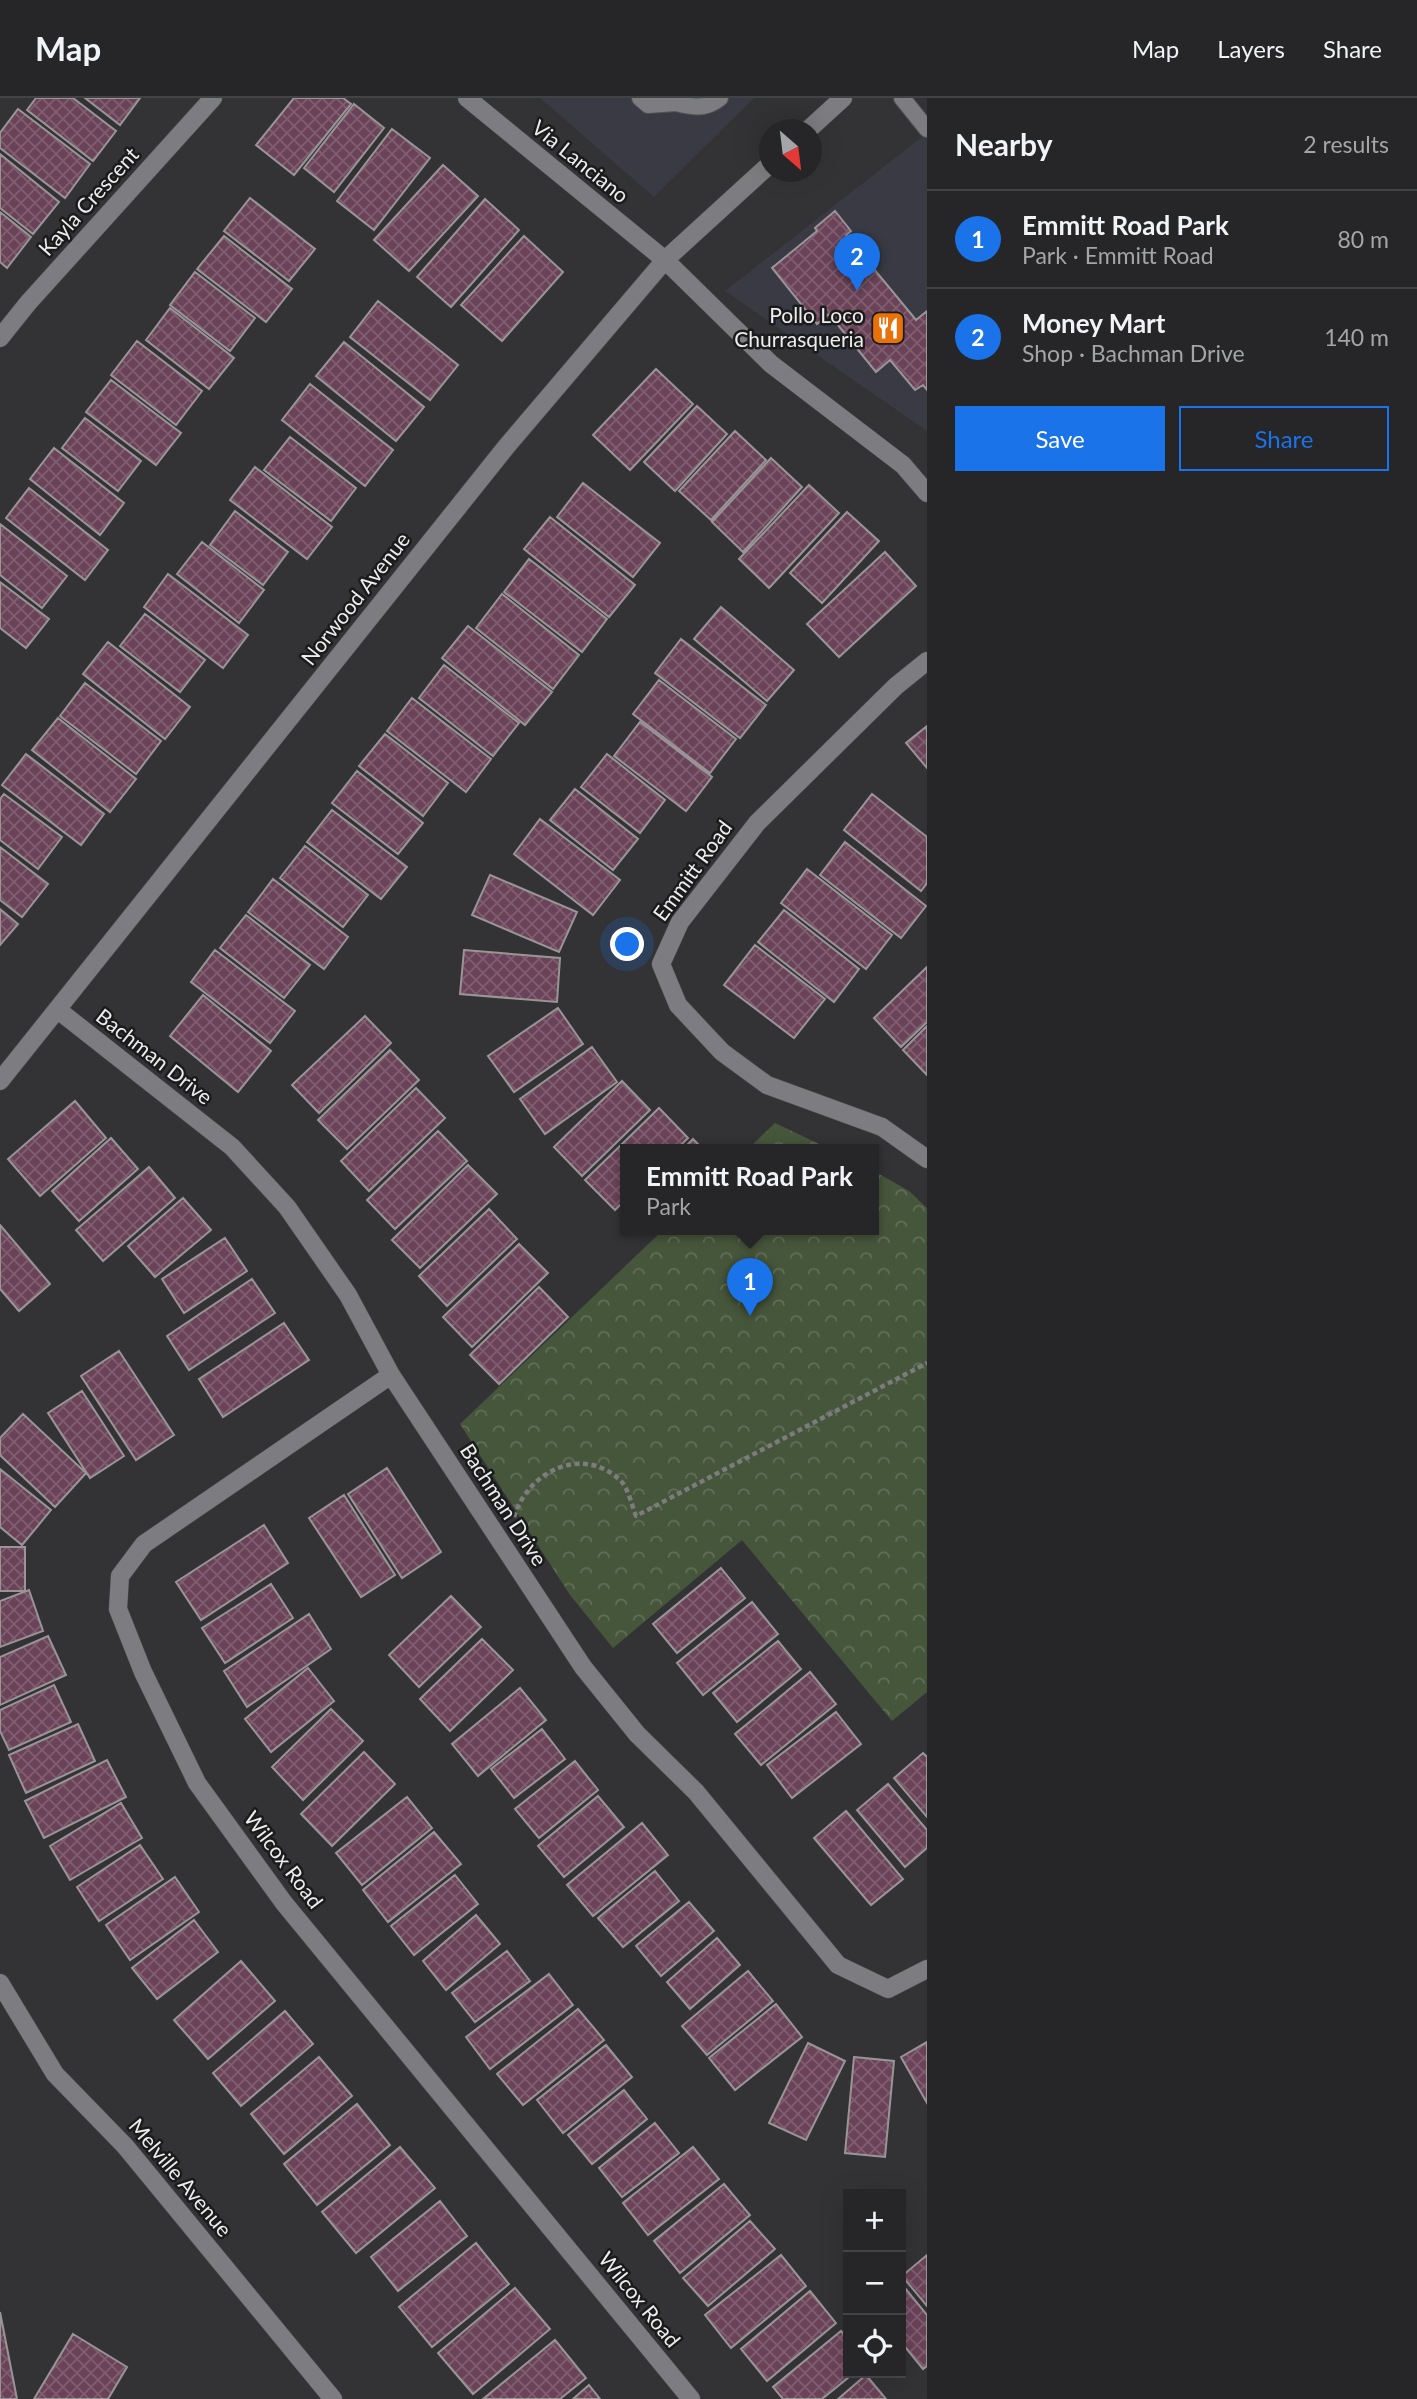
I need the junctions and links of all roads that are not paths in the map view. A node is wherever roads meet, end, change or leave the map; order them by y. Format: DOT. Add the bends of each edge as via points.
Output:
graph roads {
  1 [pos="213,98"];
  2 [pos="467,98"];
  3 [pos="640,98"];
  4 [pos="720,98"];
  5 [pos="843,98"];
  6 [pos="902,98"];
  7 [pos="678,101"];
  8 [pos="820,119"];
  9 [pos="927,129"];
  10 [pos="759,174"];
  11 [pos="665,260"];
  12 [pos="0,338"];
  13 [pos="927,493"];
  14 [pos="927,662"];
  15 [pos="58,1010"];
  16 [pos="0,1082"];
  17 [pos="927,1159"];
  18 [pos="391,1375"];
  19 [pos="927,1969"];
  20 [pos="0,1983"];
  21 [pos="332,2399"];
  22 [pos="691,2399"];
  1 -- 12 [label="street, Kayla Crescent"];
  2 -- 11 [label="street, Via Lanciano"];
  3 -- 7 [label="lane" via="648,105"];
  4 -- 7 [label="lane" via="697,108"];
  5 -- 8 [label="street"];
  6 -- 9 [label="lane"];
  10 -- 11 [label="street, Norwood Avenue"];
  11 -- 13 [label="street" via="771,364 903,465"];
  11 -- 15 [label="street, Norwood Avenue" via="506,447"];
  14 -- 17 [label="street, Emmitt Road" via="896,686 757,823 680,922 661,964 678,1005 722,1052 749,1072 767,1085 882,1127"];
  15 -- 16 [label="street, Norwood Avenue"];
  15 -- 18 [label="street, Bachman Drive" via="232,1147 287,1207 348,1295"];
  18 -- 19 [label="street, Bachman Drive" via="583,1667 637,1734 696,1792 838,1965 888,1989"];
  18 -- 22 [label="street, Wilcox Road" via="144,1544 120,1576 118,1609 197,1783 284,1903"];
  20 -- 21 [label="street, Melville Avenue" via="55,2074 125,2146"];
}
